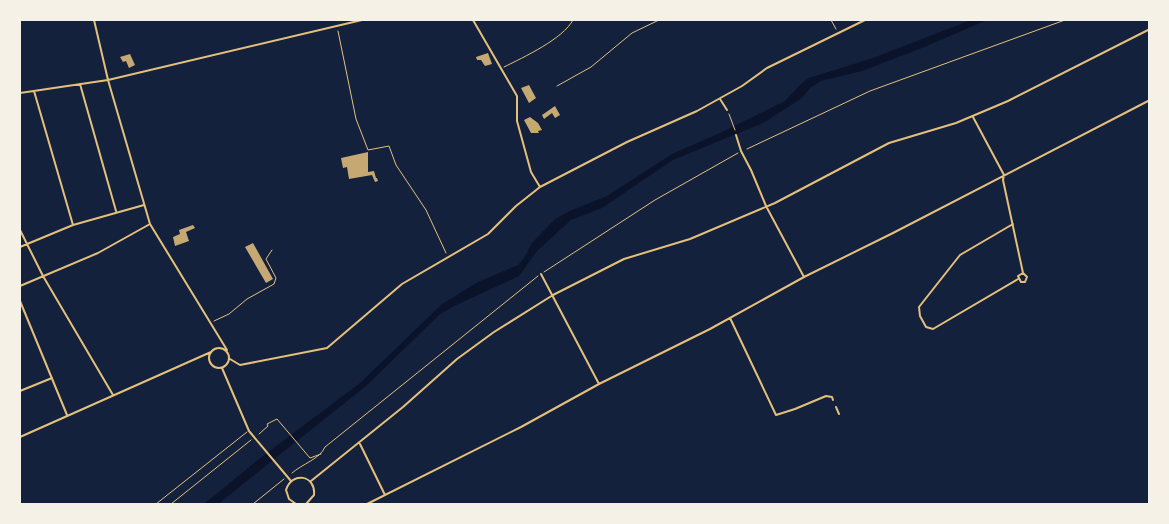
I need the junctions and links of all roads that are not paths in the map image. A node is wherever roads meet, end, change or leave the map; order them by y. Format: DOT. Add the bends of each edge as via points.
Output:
graph roads {
  1 [pos="94,20"];
  2 [pos="362,20"];
  3 [pos="473,20"];
  4 [pos="864,20"];
  5 [pos="1149,29"];
  6 [pos="108,80"];
  7 [pos="80,84"];
  8 [pos="34,91"];
  9 [pos="20,93"];
  10 [pos="720,99"];
  11 [pos="1149,100"];
  12 [pos="727,110"];
  13 [pos="973,116"];
  14 [pos="736,135"];
  15 [pos="1004,175"];
  16 [pos="540,187"];
  17 [pos="144,205"];
  18 [pos="766,206"];
  19 [pos="116,211"];
  20 [pos="150,224"];
  21 [pos="1013,224"];
  22 [pos="73,225"];
  23 [pos="20,230"];
  24 [pos="26,245"];
  25 [pos="20,247"];
  26 [pos="1023,273"];
  27 [pos="541,274"];
  28 [pos="43,276"];
  29 [pos="804,277"];
  30 [pos="1018,279"];
  31 [pos="20,286"];
  32 [pos="553,295"];
  33 [pos="20,301"];
  34 [pos="730,318"];
  35 [pos="218,339"];
  36 [pos="214,349"];
  37 [pos="227,350"];
  38 [pos="211,352"];
  39 [pos="198,359"];
  40 [pos="230,359"];
  41 [pos="209,360"];
  42 [pos="222,368"];
  43 [pos="51,378"];
  44 [pos="599,384"];
  45 [pos="20,391"];
  46 [pos="113,395"];
  47 [pos="833,400"];
  48 [pos="836,407"];
  49 [pos="839,414"];
  50 [pos="67,415"];
  51 [pos="249,431"];
  52 [pos="20,437"];
  53 [pos="359,442"];
  54 [pos="288,479"];
  55 [pos="311,481"];
  56 [pos="385,495"];
  57 [pos="311,503"];
  58 [pos="156,504"];
  59 [pos="294,504"];
  60 [pos="306,504"];
  61 [pos="367,504"];
  1 -- 6 [label="street"];
  2 -- 6 [label="street"];
  3 -- 16 [label="street" via="517,96 517,121 531,172"];
  4 -- 10 [label="street" via="767,68"];
  5 -- 13 [label="street"];
  6 -- 7 [label="street"];
  6 -- 17 [label="street"];
  7 -- 8 [label="street"];
  7 -- 19 [label="street"];
  8 -- 9 [label="street"];
  8 -- 22 [label="street"];
  10 -- 12 [label="street"];
  10 -- 16 [label="street"];
  11 -- 15 [label="street"];
  13 -- 15 [label="street"];
  13 -- 18 [label="street" via="890,143"];
  14 -- 18 [label="street"];
  15 -- 21 [label="street"];
  15 -- 29 [label="street"];
  16 -- 40 [label="street" via="488,234 402,284 327,348 240,365"];
  17 -- 19 [label="street"];
  17 -- 20 [label="street"];
  18 -- 29 [label="street"];
  18 -- 32 [label="street" via="690,239 624,259"];
  19 -- 22 [label="street"];
  20 -- 28 [label="street" via="98,253"];
  20 -- 35 [label="street"];
  21 -- 26 [label="street"];
  21 -- 30 [label="street" via="960,255 919,307 920,316 926,327 933,329"];
  22 -- 24 [label="street"];
  23 -- 24 [label="street"];
  24 -- 25 [label="street"];
  24 -- 28 [label="street"];
  26 -- 30 [label="street"];
  26 -- 30 [label="street" via="1026,280"];
  27 -- 32 [label="street"];
  28 -- 31 [label="street"];
  28 -- 46 [label="street"];
  29 -- 34 [label="street"];
  32 -- 44 [label="street"];
  32 -- 53 [label="street" via="464,354"];
  33 -- 43 [label="street"];
  34 -- 44 [label="street"];
  34 -- 47 [label="street" via="776,415 826,396"];
  35 -- 36 [label="street"];
  35 -- 37 [label="street"];
  36 -- 37 [label="street"];
  36 -- 38 [label="street"];
  37 -- 40 [label="street"];
  38 -- 39 [label="street"];
  38 -- 41 [label="street"];
  39 -- 41 [label="street"];
  39 -- 46 [label="street"];
  40 -- 42 [label="street"];
  41 -- 42 [label="street"];
  42 -- 51 [label="street"];
  43 -- 45 [label="street"];
  43 -- 50 [label="street"];
  44 -- 56 [label="street"];
  46 -- 50 [label="street"];
  48 -- 49 [label="street"];
  50 -- 52 [label="street"];
  51 -- 54 [label="street"];
  51 -- 58 [label="lane"];
  53 -- 55 [label="street"];
  53 -- 56 [label="street"];
  54 -- 55 [label="street"];
  54 -- 59 [label="street" via="287,495"];
  55 -- 57 [label="street" via="315,491"];
  56 -- 61 [label="street"];
  57 -- 60 [label="street"];
}
